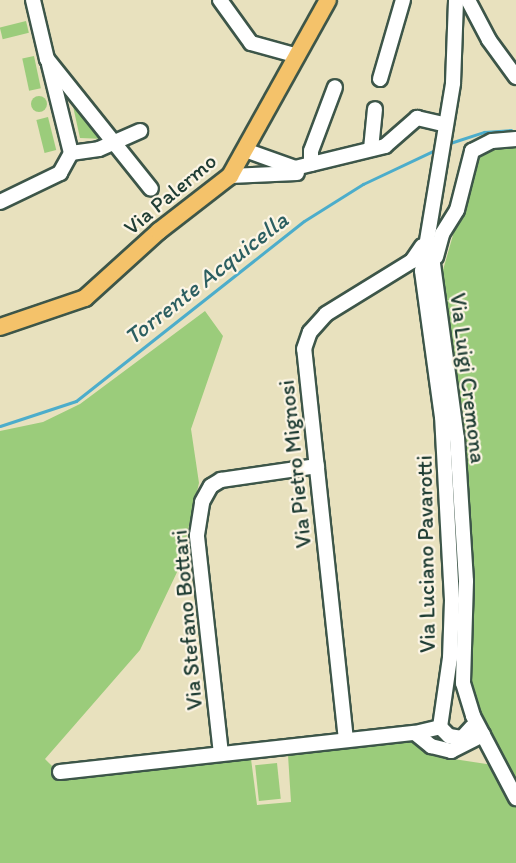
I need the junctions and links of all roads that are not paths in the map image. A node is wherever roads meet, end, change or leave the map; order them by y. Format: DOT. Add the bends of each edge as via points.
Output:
graph roads {
  1 [pos="33,0"];
  2 [pos="220,0"];
  3 [pos="327,0"];
  4 [pos="403,0"];
  5 [pos="456,0"];
  6 [pos="468,0"];
  7 [pos="295,55"];
  8 [pos="47,59"];
  9 [pos="516,77"];
  10 [pos="380,79"];
  11 [pos="335,87"];
  12 [pos="375,109"];
  13 [pos="443,124"];
  14 [pos="140,131"];
  15 [pos="516,139"];
  16 [pos="114,143"];
  17 [pos="371,148"];
  18 [pos="245,150"];
  19 [pos="71,153"];
  20 [pos="311,164"];
  21 [pos="230,176"];
  22 [pos="151,189"];
  23 [pos="0,202"];
  24 [pos="447,223"];
  25 [pos="427,231"];
  26 [pos="420,259"];
  27 [pos="434,274"];
  28 [pos="0,327"];
  29 [pos="317,466"];
  30 [pos="473,716"];
  31 [pos="440,727"];
  32 [pos="415,733"];
  33 [pos="483,735"];
  34 [pos="346,740"];
  35 [pos="221,754"];
  36 [pos="60,772"];
  37 [pos="516,798"];
  1 -- 8 [label="street"];
  2 -- 7 [label="street" via="251,43"];
  3 -- 7 [label="main road, Via Palermo"];
  4 -- 10 [label="street"];
  5 -- 13 [label="street" via="454,67"];
  6 -- 9 [label="street" via="489,40"];
  7 -- 18 [label="main road, Via Palermo"];
  8 -- 16 [label="street"];
  8 -- 19 [label="street"];
  11 -- 20 [label="street" via="311,151"];
  12 -- 17 [label="street"];
  13 -- 17 [label="street" via="417,118 391,142"];
  13 -- 25 [label="street"];
  14 -- 16 [label="street"];
  15 -- 24 [label="street, Via Luigi Cremona" via="492,141 472,151 457,210"];
  16 -- 19 [label="street"];
  16 -- 22 [label="street"];
  17 -- 20 [label="street"];
  18 -- 20 [label="street" via="290,168"];
  18 -- 21 [label="main road, Via Palermo"];
  19 -- 23 [label="street" via="60,173"];
  20 -- 21 [label="street" via="283,175"];
  21 -- 28 [label="main road, Via Palermo" via="159,231 85,298"];
  24 -- 25 [label="street"];
  24 -- 27 [label="street, Via Luigi Cremona" via="438,244"];
  25 -- 26 [label="street, Via Pietro Mignosi"];
  25 -- 27 [label="street, Via Luigi Cremona"];
  26 -- 29 [label="street, Via Pietro Mignosi" via="326,314 310,332 304,357"];
  26 -- 31 [label="street, Via Luciano Pavarotti" via="444,436 452,600 450,658"];
  27 -- 30 [label="street, Via Luigi Cremona" via="458,438 466,582 462,672"];
  29 -- 34 [label="street, Via Pietro Mignosi"];
  29 -- 35 [label="street, Via Stefano Bottari" via="221,480 211,486 202,502 197,535"];
  30 -- 31 [label="street" via="471,731 462,738 449,736"];
  30 -- 33 [label="street, Via Luigi Cremona"];
  31 -- 32 [label="street"];
  32 -- 33 [label="street" via="431,746 451,751"];
  32 -- 34 [label="street"];
  33 -- 37 [label="street, Via Luigi Cremona"];
  34 -- 35 [label="street"];
  35 -- 36 [label="street"];
}
